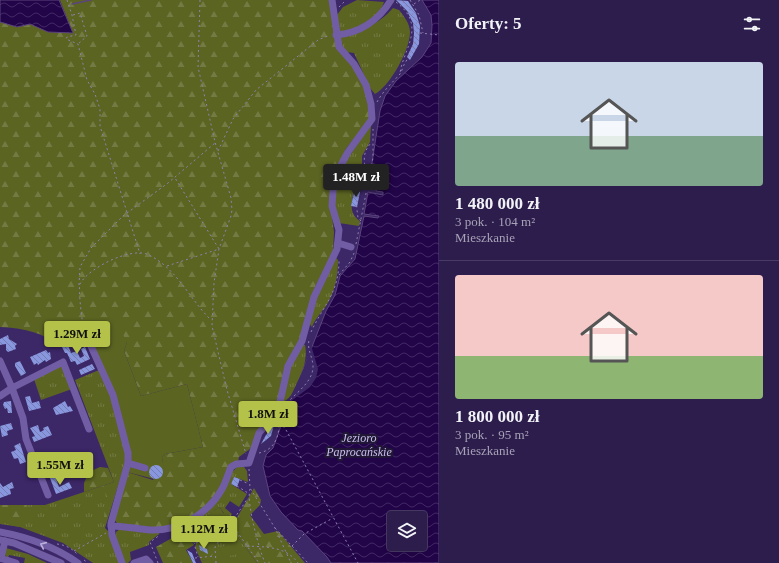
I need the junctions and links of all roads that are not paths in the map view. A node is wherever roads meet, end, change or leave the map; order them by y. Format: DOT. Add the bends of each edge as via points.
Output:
graph roads {
  1 [pos="332,0"];
  2 [pos="392,0"];
  3 [pos="336,35"];
  4 [pos="337,246"];
  5 [pos="352,247"];
  6 [pos="86,335"];
  7 [pos="0,361"];
  8 [pos="12,388"];
  9 [pos="0,396"];
  10 [pos="89,429"];
  11 [pos="128,463"];
  12 [pos="145,468"];
  13 [pos="48,494"];
  14 [pos="111,528"];
  15 [pos="0,532"];
  16 [pos="2,541"];
  17 [pos="1,558"];
  18 [pos="150,562"];
  19 [pos="16,563"];
  20 [pos="61,563"];
  21 [pos="78,563"];
  22 [pos="122,563"];
  23 [pos="136,563"];
  1 -- 3 [label="street"];
  2 -- 3 [label="street" via="380,17 373,22 350,33"];
  3 -- 4 [label="street" via="339,47 354,64 366,85 373,112 370,124 348,152 335,182 332,206 340,230"];
  4 -- 5 [label="street"];
  4 -- 14 [label="street" via="314,297 302,341 288,366 278,411 258,433 249,463 231,467 213,502 195,518 183,524 156,530"];
  6 -- 11 [label="street" via="113,395 128,452"];
  7 -- 8 [label="street"];
  8 -- 9 [label="street"];
  8 -- 10 [label="street" via="63,362"];
  8 -- 13 [label="street" via="23,418 26,439"];
  11 -- 12 [label="street"];
  11 -- 14 [label="street" via="111,517"];
  14 -- 22 [label="street"];
  21 -- 15 [label="street, one-way" via="28,539"];
  16 -- 17 [label="street"];
  16 -- 20 [label="street" via="14,543"];
  17 -- 19 [label="street"];
  18 -- 23 [label="street" via="142,559"];
}
